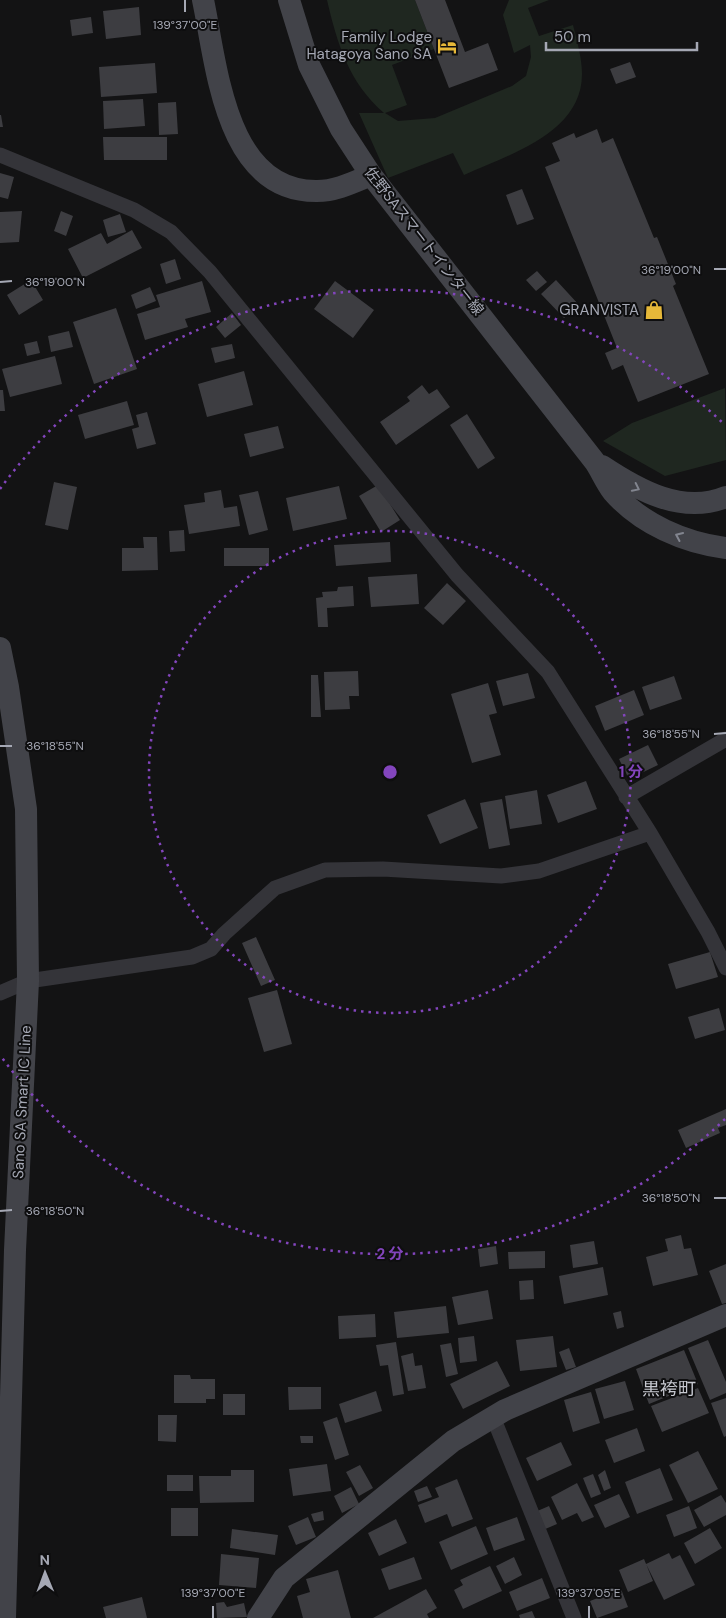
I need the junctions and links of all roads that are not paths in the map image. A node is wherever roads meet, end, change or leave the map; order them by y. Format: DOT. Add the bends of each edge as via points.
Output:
graph roads {
  1 [pos="203,0"];
  2 [pos="289,0"];
  3 [pos="0,156"];
  4 [pos="371,175"];
  5 [pos="595,462"];
  6 [pos="726,497"];
  7 [pos="726,548"];
  8 [pos="0,648"];
  9 [pos="726,739"];
  10 [pos="626,797"];
  11 [pos="650,833"];
  12 [pos="726,968"];
  13 [pos="28,981"];
  14 [pos="0,993"];
  15 [pos="726,1315"];
  16 [pos="493,1417"];
  17 [pos="5,1618"];
  18 [pos="258,1618"];
  19 [pos="574,1618"];
  1 -- 4 [label="main road" via="230,119 250,159 280,184 296,189 317,191 342,187"];
  2 -- 4 [label="main road, 佐野SAスマートインター線" via="309,64 341,129"];
  3 -- 10 [label="street" via="134,210 171,232 210,272 457,575 548,672"];
  4 -- 5 [label="main road, 佐野SAスマートインター線"];
  5 -- 6 [label="main road, 佐野SAスマートインター線, one-way" via="647,493 681,503 716,501"];
  7 -- 5 [label="main road, 佐野SAスマートインター線, one-way" via="700,545 641,517 613,491"];
  8 -- 13 [label="main road, Sano SA Smart IC Line" via="26,809"];
  9 -- 10 [label="street"];
  10 -- 11 [label="street"];
  11 -- 12 [label="street"];
  11 -- 13 [label="street" via="539,871 501,876 383,869 325,870 275,888 212,949 192,957"];
  13 -- 14 [label="street"];
  13 -- 17 [label="main road, Sano SA Smart IC Line" via="15,1250"];
  15 -- 16 [label="main road"];
  16 -- 18 [label="main road" via="453,1441 284,1578"];
  16 -- 19 [label="street"];
}
